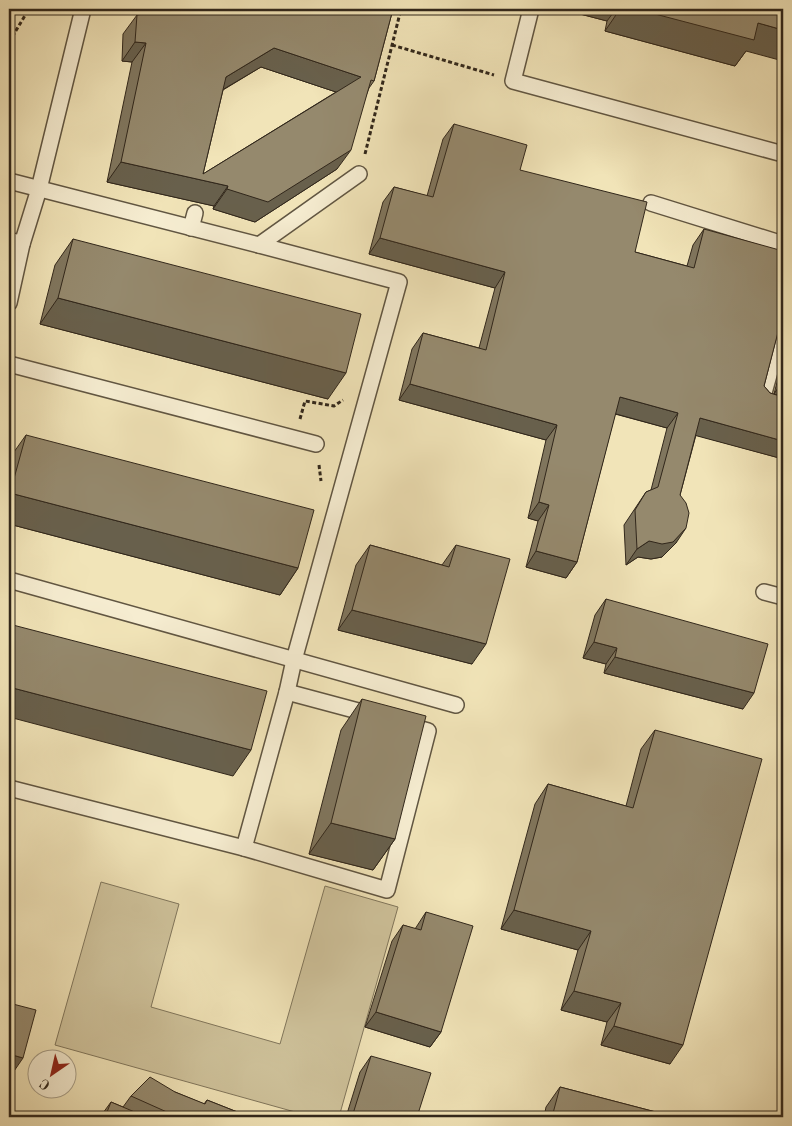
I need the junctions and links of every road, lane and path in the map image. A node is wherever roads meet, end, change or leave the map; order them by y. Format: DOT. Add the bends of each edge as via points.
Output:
graph roads {
  1 [pos="28,9"];
  2 [pos="84,9"];
  3 [pos="401,9"];
  4 [pos="531,9"];
  5 [pos="9,42"];
  6 [pos="392,45"];
  7 [pos="514,81"];
  8 [pos="783,154"];
  9 [pos="360,174"];
  10 [pos="9,181"];
  11 [pos="39,189"];
  12 [pos="650,203"];
  13 [pos="195,213"];
  14 [pos="191,228"];
  15 [pos="16,242"];
  16 [pos="783,244"];
  17 [pos="259,245"];
  18 [pos="9,302"];
  19 [pos="783,325"];
  20 [pos="9,364"];
  21 [pos="370,384"];
  22 [pos="783,406"];
  23 [pos="295,438"];
  24 [pos="316,444"];
  25 [pos="9,580"];
  26 [pos="764,592"];
  27 [pos="783,597"];
  28 [pos="294,660"];
  29 [pos="287,692"];
  30 [pos="456,705"];
  31 [pos="9,788"];
  32 [pos="244,848"];
  1 -- 5 [label="path"];
  2 -- 11 [label="lane"];
  3 -- 6 [label="path"];
  4 -- 7 [label="lane"];
  6 -- 7 [label="path"];
  6 -- 9 [label="path"];
  7 -- 8 [label="lane"];
  9 -- 17 [label="lane"];
  10 -- 11 [label="lane"];
  11 -- 14 [label="lane"];
  11 -- 15 [label="lane"];
  12 -- 16 [label="lane"];
  13 -- 14 [label="lane"];
  14 -- 17 [label="lane"];
  15 -- 18 [label="lane"];
  17 -- 21 [label="lane" via="399,282"];
  19 -- 22 [label="lane" via="762,400"];
  20 -- 23 [label="lane"];
  21 -- 23 [label="path" via="334,406 305,401"];
  21 -- 28 [label="lane"];
  23 -- 24 [label="lane"];
  25 -- 28 [label="lane"];
  26 -- 27 [label="lane"];
  28 -- 29 [label="lane"];
  28 -- 30 [label="lane"];
  29 -- 32 [label="lane"];
  29 -- 32 [label="lane" via="428,731 387,890"];
  31 -- 32 [label="lane"];
}
